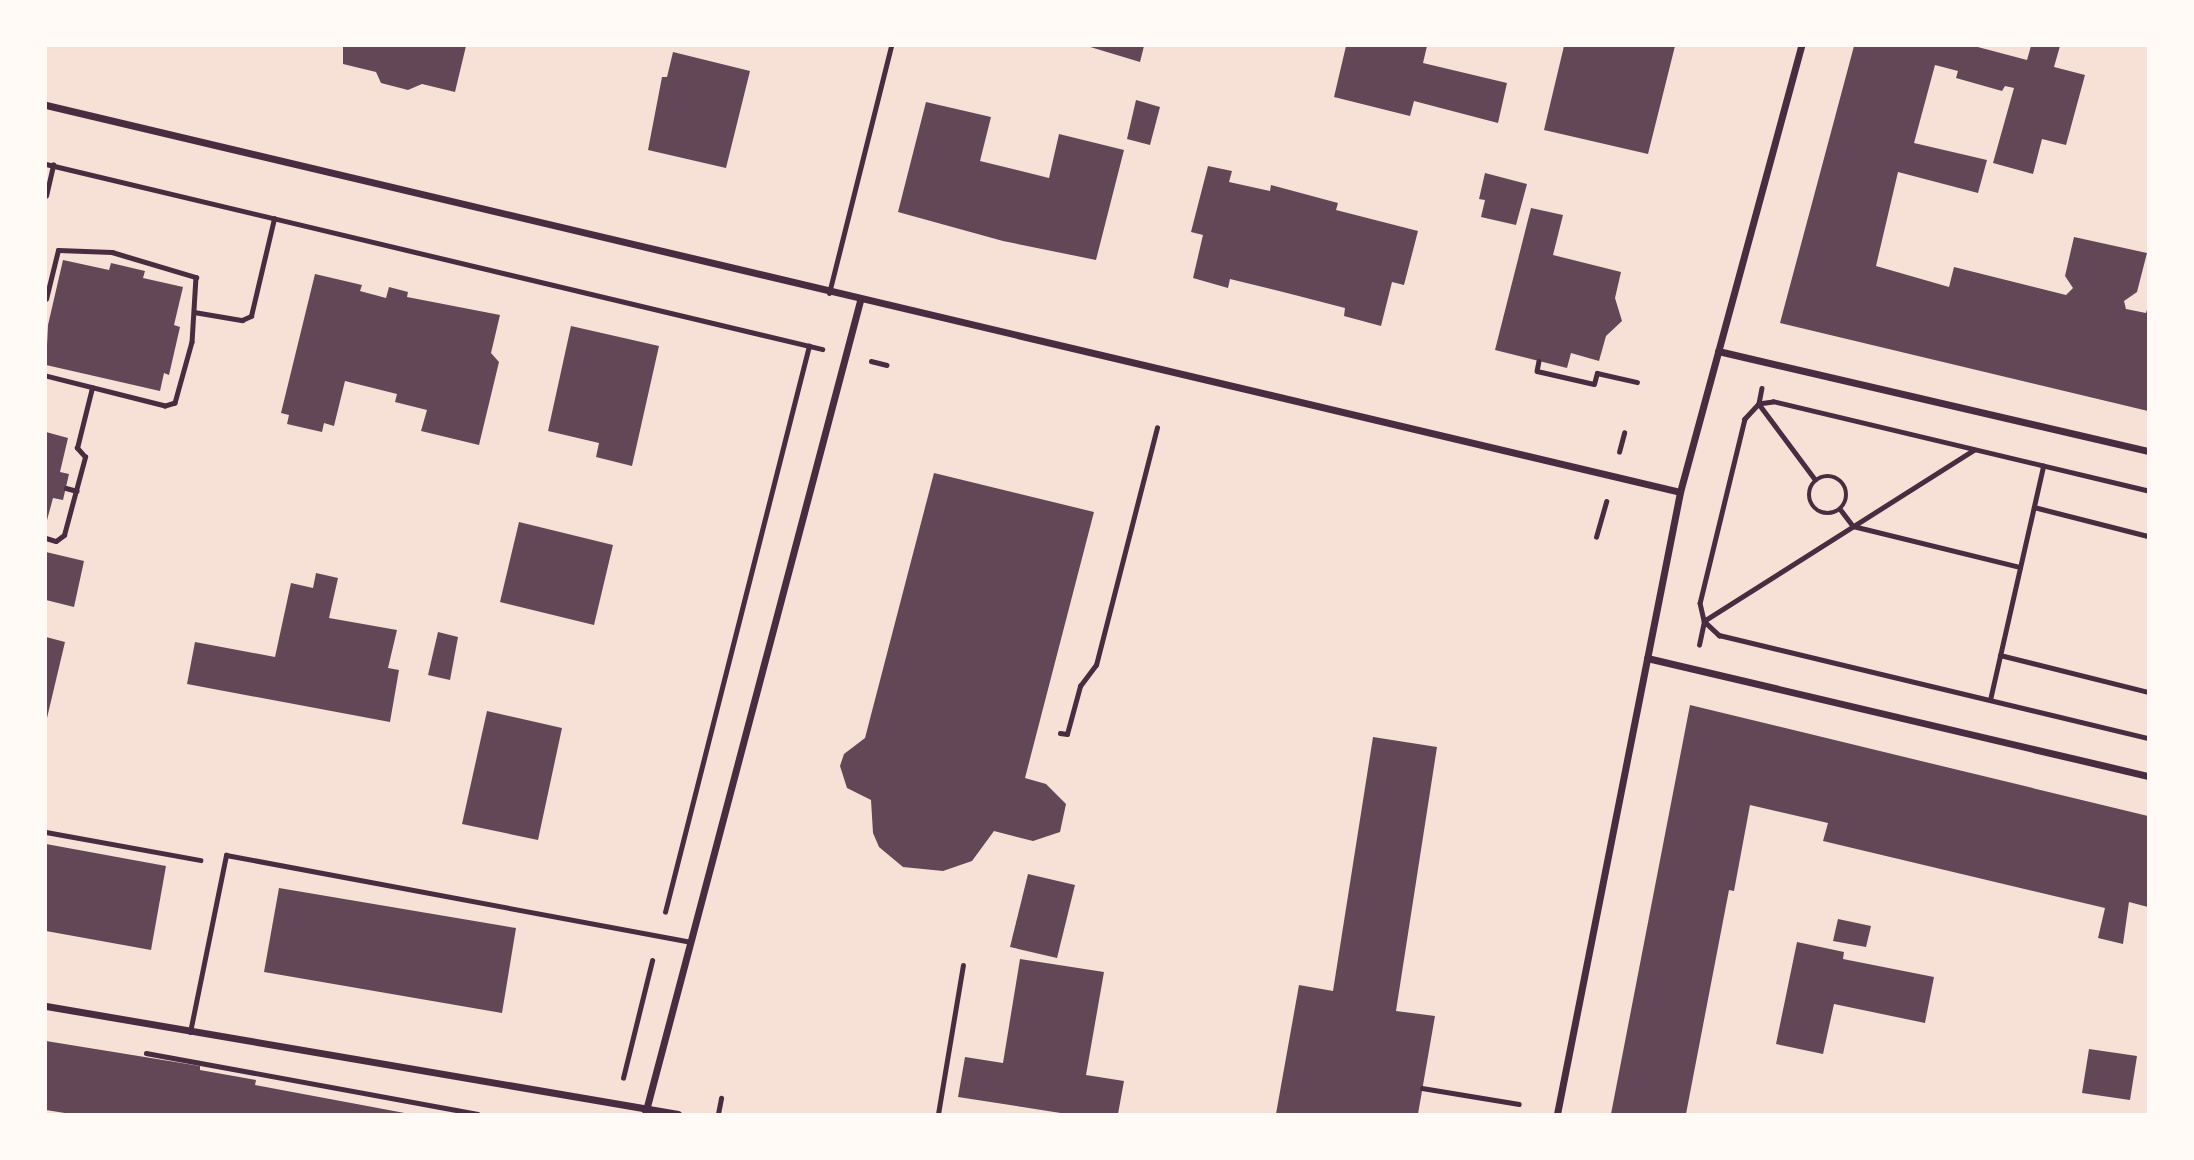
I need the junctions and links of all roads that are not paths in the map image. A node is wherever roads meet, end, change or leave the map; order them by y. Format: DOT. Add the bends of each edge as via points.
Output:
graph roads {
  1 [pos="891,46"];
  2 [pos="1801,46"];
  3 [pos="46,105"];
  4 [pos="829,293"];
  5 [pos="860,302"];
  6 [pos="1718,351"];
  7 [pos="2148,451"];
  8 [pos="1680,492"];
  9 [pos="1647,657"];
  10 [pos="2148,776"];
  11 [pos="690,942"];
  12 [pos="962,965"];
  13 [pos="46,1006"];
  14 [pos="190,1032"];
  15 [pos="645,1113"];
  16 [pos="678,1115"];
  17 [pos="938,1115"];
  18 [pos="1557,1115"];
  1 -- 4 [label="lane"];
  2 -- 6 [label="street"];
  3 -- 4 [label="street"];
  4 -- 5 [label="street"];
  5 -- 8 [label="street"];
  5 -- 11 [label="street"];
  6 -- 7 [label="street"];
  6 -- 8 [label="street"];
  8 -- 9 [label="street"];
  9 -- 10 [label="street"];
  9 -- 18 [label="street"];
  11 -- 14 [label="lane" via="226,855"];
  11 -- 15 [label="street"];
  12 -- 17 [label="lane"];
  13 -- 14 [label="street"];
  14 -- 15 [label="street"];
  15 -- 16 [label="street"];
}
